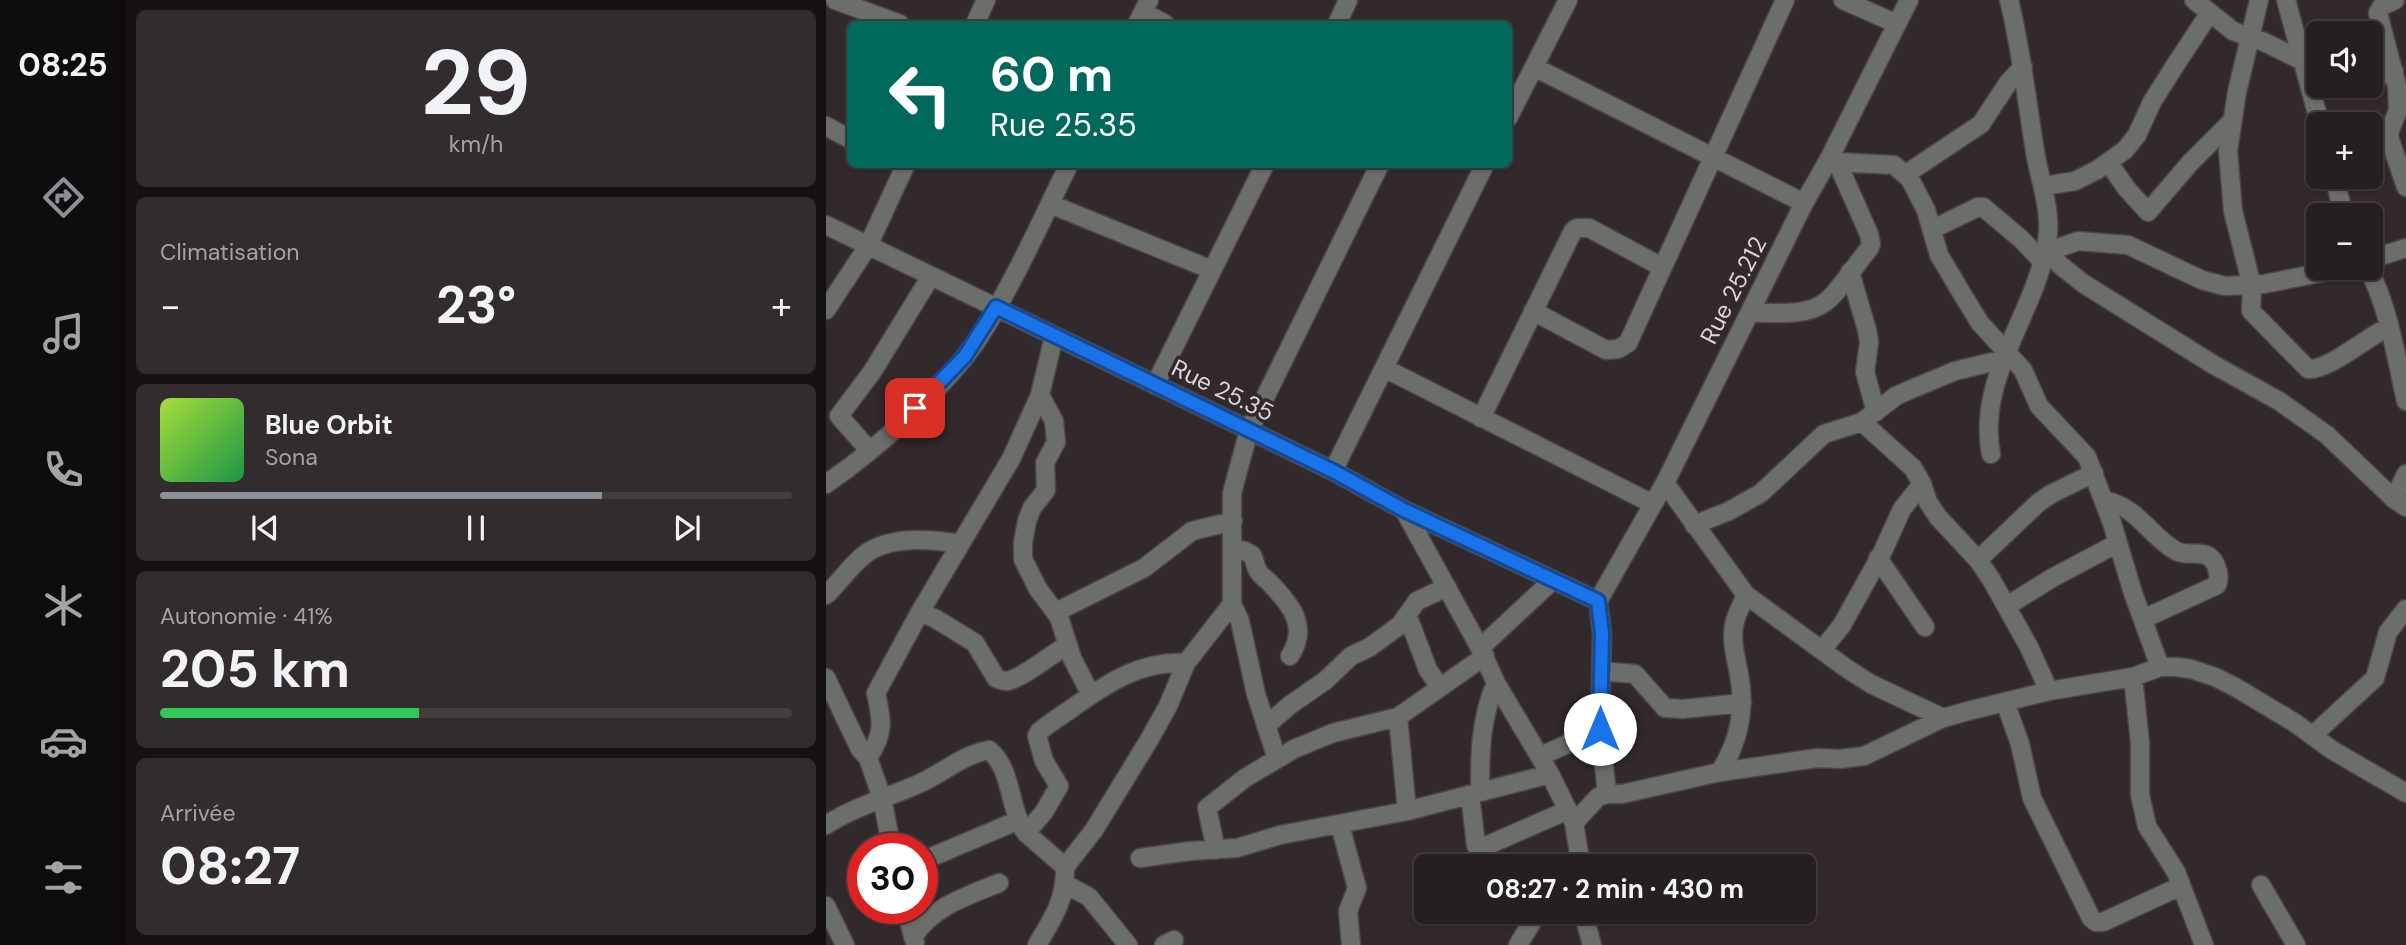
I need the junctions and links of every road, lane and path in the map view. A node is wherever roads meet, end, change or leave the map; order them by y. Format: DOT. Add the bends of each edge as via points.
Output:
graph roads {
  1 [pos="835,0"];
  2 [pos="986,0"];
  3 [pos="1348,0"];
  4 [pos="1566,0"];
  5 [pos="1785,0"];
  6 [pos="1843,0"];
  7 [pos="1909,0"];
  8 [pos="2009,0"];
  9 [pos="2193,0"];
  10 [pos="2259,0"];
  11 [pos="2286,0"];
  12 [pos="2395,0"];
  13 [pos="1143,12"];
  14 [pos="2209,14"];
  15 [pos="892,21"];
  16 [pos="976,21"];
  17 [pos="1160,21"];
  18 [pos="1340,21"];
  19 [pos="1897,24"];
  20 [pos="2249,38"];
  21 [pos="2303,61"];
  22 [pos="1534,67"];
  23 [pos="2023,67"];
  24 [pos="2306,71"];
  25 [pos="2394,71"];
  26 [pos="2383,75"];
  27 [pos="1512,106"];
  28 [pos="2231,122"];
  29 [pos="826,126"];
  30 [pos="2383,132"];
  31 [pos="847,137"];
  32 [pos="2383,142"];
  33 [pos="1713,158"];
  34 [pos="1833,160"];
  35 [pos="2108,162"];
  36 [pos="902,168"];
  37 [pos="1067,168"];
  38 [pos="1263,168"];
  39 [pos="1378,168"];
  40 [pos="1483,168"];
  41 [pos="1906,174"];
  42 [pos="2043,186"];
  43 [pos="2406,187"];
  44 [pos="1804,203"];
  45 [pos="1050,204"];
  46 [pos="826,225"];
  47 [pos="1933,229"];
  48 [pos="868,246"];
  49 [pos="2406,248"];
  50 [pos="2046,254"];
  51 [pos="2383,255"];
  52 [pos="1662,267"];
  53 [pos="1212,270"];
  54 [pos="1850,272"];
  55 [pos="931,276"];
  56 [pos="2306,277"];
  57 [pos="2374,280"];
  58 [pos="2252,286"];
  59 [pos="996,307"];
  60 [pos="826,310"];
  61 [pos="1533,311"];
  62 [pos="1750,313"];
  63 [pos="2389,327"];
  64 [pos="1054,336"];
  65 [pos="2005,356"];
  66 [pos="1384,368"];
  67 [pos="1155,385"];
  68 [pos="1040,395"];
  69 [pos="2406,401"];
  70 [pos="832,412"];
  71 [pos="1869,417"];
  72 [pos="1481,418"];
  73 [pos="1250,430"];
  74 [pos="869,450"];
  75 [pos="1991,454"];
  76 [pos="1333,471"];
  77 [pos="2094,473"];
  78 [pos="2406,474"];
  79 [pos="1665,483"];
  80 [pos="826,484"];
  81 [pos="1922,484"];
  82 [pos="2104,500"];
  83 [pos="2400,503"];
  84 [pos="1653,504"];
  85 [pos="1404,510"];
  86 [pos="1233,521"];
  87 [pos="1694,525"];
  88 [pos="2118,543"];
  89 [pos="960,544"];
  90 [pos="1232,549"];
  91 [pos="1878,558"];
  92 [pos="1978,560"];
  93 [pos="1552,581"];
  94 [pos="1447,587"];
  95 [pos="826,595"];
  96 [pos="1746,595"];
  97 [pos="1598,601"];
  98 [pos="1232,604"];
  99 [pos="2007,606"];
  100 [pos="2406,609"];
  101 [pos="920,612"];
  102 [pos="1056,612"];
  103 [pos="1408,617"];
  104 [pos="2143,620"];
  105 [pos="1925,627"];
  106 [pos="1067,645"];
  107 [pos="1822,650"];
  108 [pos="1483,652"];
  109 [pos="1290,656"];
  110 [pos="1186,663"];
  111 [pos="2160,667"];
  112 [pos="1601,671"];
  113 [pos="2133,677"];
  114 [pos="826,678"];
  115 [pos="1496,683"];
  116 [pos="1440,687"];
  117 [pos="2049,691"];
  118 [pos="1091,695"];
  119 [pos="2005,702"];
  120 [pos="1742,704"];
  121 [pos="1398,717"];
  122 [pos="1943,718"];
  123 [pos="1266,726"];
  124 [pos="1600,729"];
  125 [pos="2312,736"];
  126 [pos="1541,756"];
  127 [pos="868,758"];
  128 [pos="1277,759"];
  129 [pos="1720,772"];
  130 [pos="1550,774"];
  131 [pos="1475,793"];
  132 [pos="2406,793"];
  133 [pos="1607,794"];
  134 [pos="882,798"];
  135 [pos="1407,811"];
  136 [pos="1571,816"];
  137 [pos="826,825"];
  138 [pos="1340,825"];
  139 [pos="1023,826"];
  140 [pos="889,833"];
  141 [pos="1216,850"];
  142 [pos="1576,854"];
  143 [pos="938,855"];
  144 [pos="1140,858"];
  145 [pos="1065,875"];
  146 [pos="999,883"];
  147 [pos="2261,885"];
  148 [pos="2181,886"];
  149 [pos="826,906"];
  150 [pos="910,924"];
  151 [pos="1531,924"];
  152 [pos="1586,924"];
  153 [pos="915,941"];
  154 [pos="845,945"];
  155 [pos="1037,945"];
  156 [pos="1128,945"];
  157 [pos="1350,945"];
  158 [pos="1518,945"];
  159 [pos="1592,945"];
  160 [pos="2204,945"];
  161 [pos="2296,945"];
  1 -- 15 [label="street"];
  2 -- 16 [label="street"];
  3 -- 18 [label="street"];
  4 -- 22 [label="street"];
  5 -- 33 [label="street"];
  6 -- 19 [label="street"];
  7 -- 19 [label="street, Rue 25.212"];
  8 -- 23 [label="street"];
  9 -- 14 [label="street"];
  10 -- 20 [label="street"];
  11 -- 21 [label="street"];
  12 -- 25 [label="street" via="2378,13"];
  13 -- 17 [label="street"];
  14 -- 20 [label="street"];
  14 -- 35 [label="street" via="2152,102 2131,144"];
  19 -- 34 [label="street, Rue 25.212"];
  20 -- 21 [label="street"];
  20 -- 28 [label="street"];
  21 -- 24 [label="street"];
  22 -- 27 [label="street"];
  22 -- 33 [label="street"];
  23 -- 41 [label="street" via="1980,124"];
  23 -- 42 [label="street"];
  25 -- 26 [label="street"];
  25 -- 30 [label="street" via="2398,110"];
  28 -- 35 [label="street" via="2150,212"];
  28 -- 58 [label="street" via="2229,181"];
  29 -- 31 [label="street"];
  32 -- 43 [label="street"];
  33 -- 44 [label="street"];
  33 -- 52 [label="street"];
  34 -- 41 [label="street" via="1894,165"];
  34 -- 44 [label="street, Rue 25.212"];
  34 -- 54 [label="street" via="1871,244"];
  35 -- 42 [label="street" via="2075,181"];
  36 -- 48 [label="street"];
  37 -- 45 [label="street"];
  38 -- 53 [label="street"];
  39 -- 73 [label="street"];
  40 -- 66 [label="street"];
  41 -- 47 [label="street"];
  42 -- 50 [label="street"];
  44 -- 62 [label="street, Rue 25.212"];
  45 -- 53 [label="street"];
  45 -- 59 [label="street"];
  46 -- 48 [label="street, Rue 25.35"];
  47 -- 50 [label="street" via="1983,207"];
  47 -- 65 [label="street" via="1943,263"];
  48 -- 55 [label="street, Rue 25.35"];
  48 -- 60 [label="street"];
  49 -- 51 [label="street"];
  50 -- 58 [label="street" via="2078,241 2128,245 2214,284"];
  50 -- 65 [label="street"];
  50 -- 83 [label="street" via="2084,284 2279,401 2327,435"];
  52 -- 61 [label="street" via="1589,228 1577,228"];
  52 -- 61 [label="street" via="1633,336 1618,349 1606,350"];
  53 -- 67 [label="street"];
  54 -- 62 [label="street" via="1816,308"];
  54 -- 71 [label="street" via="1869,342"];
  55 -- 59 [label="street, Rue 25.35"];
  55 -- 70 [label="street" via="881,358"];
  56 -- 58 [label="street"];
  57 -- 63 [label="street"];
  58 -- 63 [label="street" via="2252,313 2308,369 2322,368"];
  59 -- 64 [label="street, Rue 25.35"];
  59 -- 74 [label="street" via="950,374"];
  61 -- 72 [label="street"];
  62 -- 79 [label="street, Rue 25.212"];
  63 -- 69 [label="street"];
  64 -- 67 [label="street, Rue 25.35"];
  64 -- 68 [label="street"];
  65 -- 71 [label="street" via="1896,396"];
  65 -- 75 [label="street" via="1990,401 1987,430"];
  65 -- 77 [label="street" via="2023,370 2039,405 2083,451"];
  66 -- 72 [label="street"];
  66 -- 76 [label="street"];
  67 -- 73 [label="street, Rue 25.35"];
  68 -- 89 [label="street" via="1011,459"];
  68 -- 102 [label="street" via="1054,421 1056,442 1045,463 1046,490 1027,521 1023,559"];
  70 -- 74 [label="street"];
  71 -- 81 [label="street"];
  71 -- 87 [label="street" via="1824,434 1761,493"];
  72 -- 84 [label="street"];
  73 -- 76 [label="street, Rue 25.35"];
  73 -- 86 [label="street" via="1232,493"];
  74 -- 80 [label="street"];
  76 -- 85 [label="street, Rue 25.35"];
  77 -- 82 [label="street"];
  77 -- 92 [label="street" via="2038,503"];
  78 -- 83 [label="street"];
  79 -- 84 [label="street, Rue 25.212"];
  79 -- 87 [label="street"];
  81 -- 91 [label="street" via="1902,509"];
  81 -- 92 [label="street" via="1938,517"];
  82 -- 88 [label="street"];
  82 -- 104 [label="street" via="2134,513 2176,551 2210,557 2217,570 2219,581 2211,589"];
  84 -- 97 [label="street, Rue 25.212"];
  85 -- 93 [label="street, Rue 25.35"];
  85 -- 94 [label="street"];
  86 -- 90 [label="street"];
  86 -- 102 [label="street" via="1192,531 1144,568"];
  87 -- 96 [label="street"];
  88 -- 99 [label="street"];
  88 -- 104 [label="street"];
  89 -- 95 [label="street" via="911,541 876,548"];
  89 -- 101 [label="street"];
  90 -- 98 [label="street"];
  90 -- 109 [label="street" via="1252,555 1256,569 1290,607 1299,629"];
  91 -- 105 [label="street"];
  91 -- 107 [label="street" via="1842,625"];
  92 -- 99 [label="street"];
  93 -- 97 [label="street, Rue 25.35"];
  93 -- 108 [label="street"];
  94 -- 103 [label="street" via="1417,601"];
  94 -- 108 [label="street"];
  96 -- 107 [label="street"];
  96 -- 120 [label="street" via="1734,625"];
  97 -- 112 [label="street"];
  98 -- 110 [label="street"];
  98 -- 123 [label="street"];
  99 -- 117 [label="street"];
  100 -- 125 [label="street" via="2388,632 2375,677"];
  101 -- 106 [label="street" via="975,643 996,678 1002,680 1019,676"];
  101 -- 127 [label="street" via="876,693 881,730"];
  102 -- 106 [label="street"];
  103 -- 116 [label="street"];
  103 -- 123 [label="street" via="1351,656"];
  104 -- 111 [label="street"];
  106 -- 118 [label="street"];
  107 -- 122 [label="street" via="1871,684"];
  108 -- 115 [label="street"];
  108 -- 116 [label="street"];
  110 -- 118 [label="street" via="1149,665"];
  110 -- 145 [label="street" via="1149,740"];
  111 -- 113 [label="street"];
  111 -- 125 [label="street" via="2192,669 2215,677"];
  112 -- 120 [label="street" via="1634,674 1665,708"];
  112 -- 124 [label="street"];
  113 -- 117 [label="street"];
  113 -- 148 [label="street" via="2140,795 2147,827"];
  114 -- 127 [label="street"];
  115 -- 126 [label="street"];
  115 -- 131 [label="street" via="1481,730"];
  116 -- 121 [label="street"];
  117 -- 119 [label="street"];
  118 -- 139 [label="street" via="1037,736 1044,761 1059,786 1044,812"];
  119 -- 122 [label="street"];
  119 -- 148 [label="street" via="2032,798 2091,918 2103,922"];
  120 -- 129 [label="street" via="1735,744"];
  121 -- 128 [label="street" via="1318,738"];
  121 -- 135 [label="street"];
  122 -- 129 [label="street" via="1864,756"];
  123 -- 128 [label="street"];
  124 -- 126 [label="street"];
  124 -- 133 [label="street"];
  125 -- 132 [label="street"];
  126 -- 130 [label="street"];
  127 -- 134 [label="street"];
  128 -- 141 [label="street" via="1206,808"];
  129 -- 133 [label="street"];
  130 -- 131 [label="street"];
  130 -- 136 [label="street"];
  131 -- 135 [label="street"];
  131 -- 136 [label="street" via="1479,846"];
  133 -- 136 [label="street"];
  134 -- 137 [label="street"];
  134 -- 139 [label="street" via="989,750"];
  134 -- 140 [label="street"];
  135 -- 138 [label="street"];
  136 -- 142 [label="street"];
  138 -- 141 [label="street"];
  138 -- 157 [label="street" via="1357,888 1348,911"];
  139 -- 143 [label="street"];
  139 -- 145 [label="street"];
  141 -- 144 [label="street"];
  145 -- 155 [label="street" via="1055,914"];
  145 -- 156 [label="street" via="1090,897"];
  146 -- 153 [label="street" via="947,905 918,929"];
  147 -- 161 [label="street"];
  148 -- 160 [label="street"];
  149 -- 154 [label="street"];
  150 -- 153 [label="street"];
  151 -- 158 [label="street"];
  152 -- 159 [label="street"];
}
